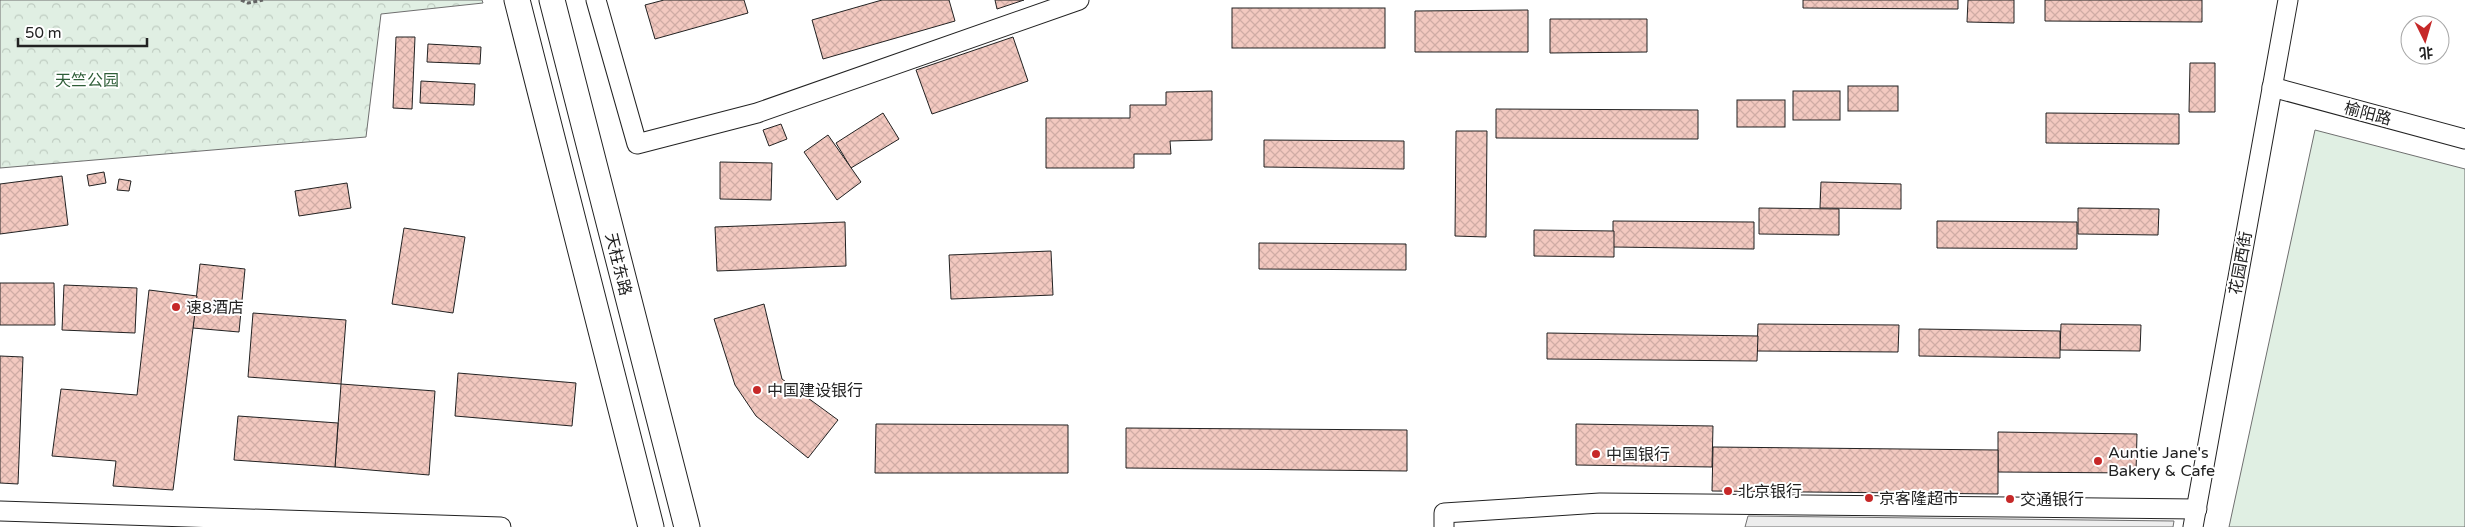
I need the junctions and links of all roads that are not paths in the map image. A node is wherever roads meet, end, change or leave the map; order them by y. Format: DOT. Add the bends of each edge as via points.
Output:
graph roads {
  1 [pos="517,0"];
  2 [pos="552,0"];
  3 [pos="596,0"];
  4 [pos="1079,0"];
  5 [pos="2288,0"];
  6 [pos="2272,87"];
  7 [pos="2465,139"];
  8 [pos="0,511"];
  9 [pos="2195,518"];
  10 [pos="501,527"];
  11 [pos="651,527"];
  12 [pos="686,527"];
  13 [pos="1444,527"];
  1 -- 11 [label="main road, 天柱东路"];
  2 -- 12 [label="main road, 天柱东路"];
  3 -- 4 [label="street" via="637,144 756,113"];
  5 -- 6 [label="street, 花园西街"];
  6 -- 7 [label="street, 榆阳路"];
  6 -- 9 [label="street, 花园西街"];
  8 -- 10 [label="street"];
  9 -- 13 [label="street" via="1600,503 1444,512"];
}
